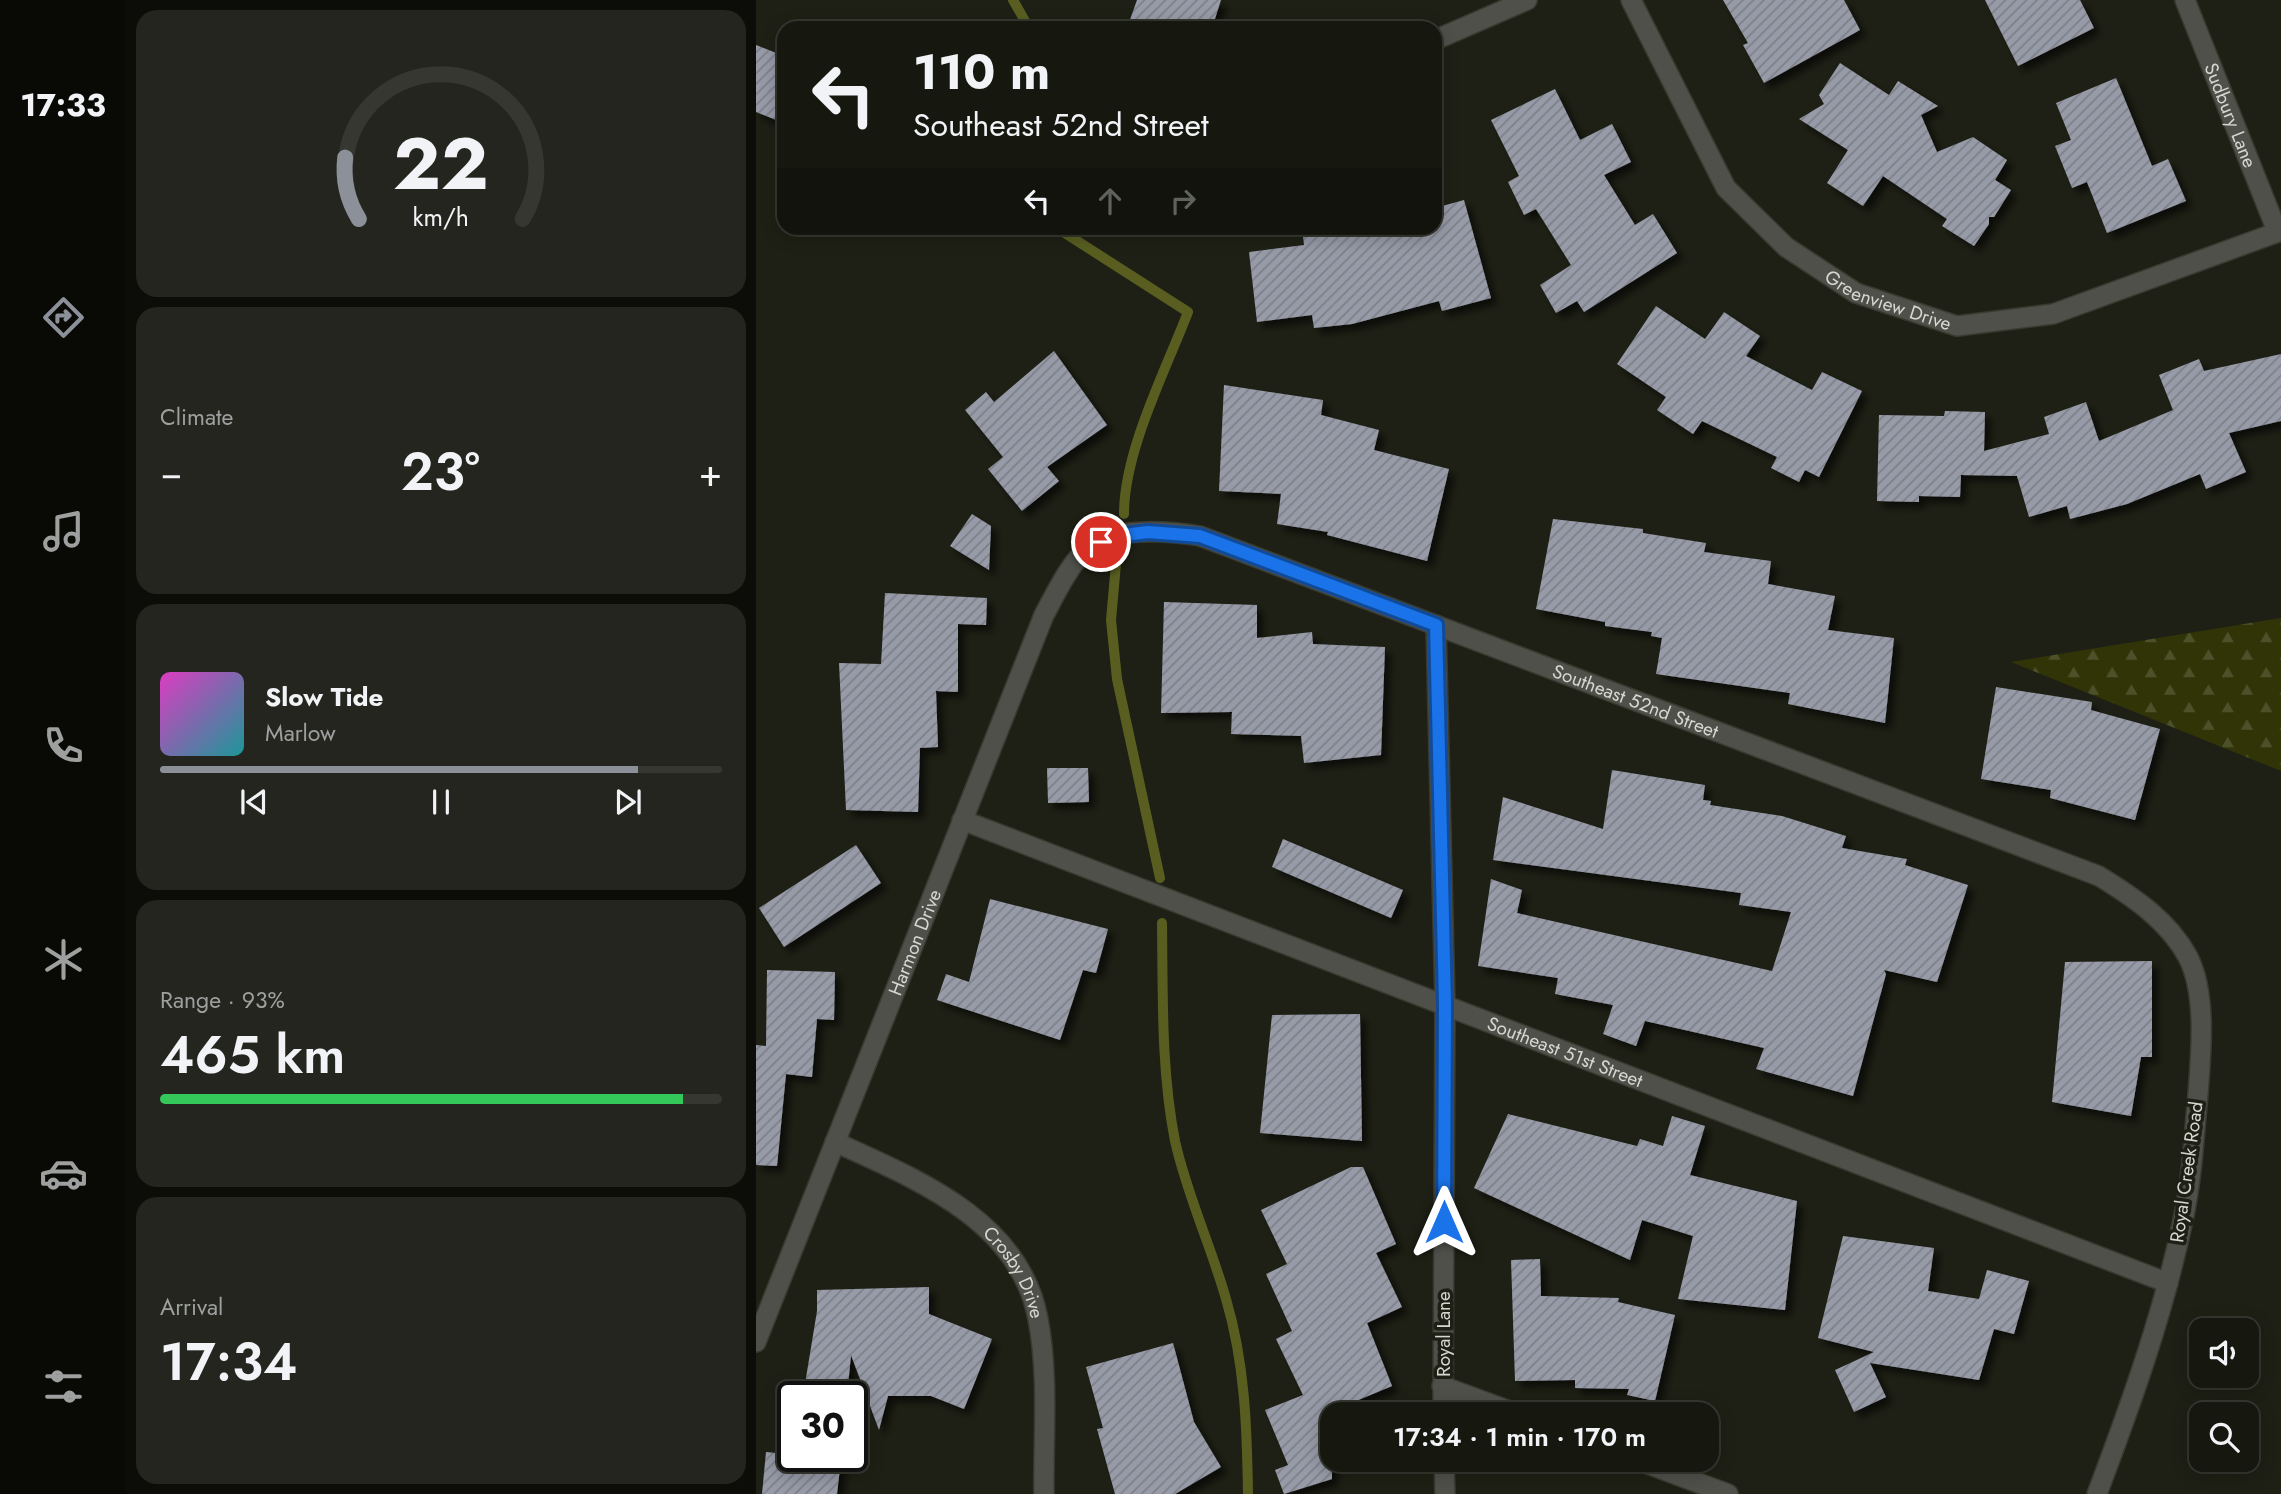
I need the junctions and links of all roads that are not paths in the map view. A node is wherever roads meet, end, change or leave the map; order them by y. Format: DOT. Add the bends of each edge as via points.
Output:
graph roads {
  1 [pos="1527,0"];
  2 [pos="1631,0"];
  3 [pos="2185,0"];
  4 [pos="1442,37"];
  5 [pos="2279,231"];
  6 [pos="1087,548"];
  7 [pos="1436,625"];
  8 [pos="962,820"];
  9 [pos="2168,930"];
  10 [pos="1445,1004"];
  11 [pos="835,1142"];
  12 [pos="2168,1283"];
  13 [pos="756,1342"];
  14 [pos="1443,1385"];
  15 [pos="1443,1402"];
  16 [pos="1487,1402"];
  17 [pos="1444,1472"];
  18 [pos="1669,1472"];
  19 [pos="1044,1494"];
  20 [pos="1445,1494"];
  21 [pos="1728,1494"];
  22 [pos="2097,1494"];
  1 -- 4 [label="street"];
  2 -- 5 [label="street, Greenview Drive" via="1726,188 1786,247 1856,293 1957,326 2053,314"];
  3 -- 5 [label="street, Sudbury Lane"];
  6 -- 7 [label="street, Southeast 52nd Street" via="1116,536 1148,532 1200,536"];
  6 -- 8 [label="street, Harmon Drive" via="1064,577 1044,615"];
  7 -- 9 [label="street, Southeast 52nd Street" via="2099,876 2139,900"];
  7 -- 10 [label="street, Royal Lane"];
  8 -- 10 [label="street, Southeast 51st Street"];
  8 -- 11 [label="street, Harmon Drive"];
  9 -- 12 [label="street, Royal Creek Road" via="2189,958 2202,1043 2183,1219"];
  10 -- 12 [label="street, Southeast 51st Street"];
  10 -- 14 [label="street, Royal Lane"];
  11 -- 13 [label="street, Harmon Drive"];
  11 -- 19 [label="street, Crosby Drive" via="909,1175 967,1211 1011,1256 1040,1328"];
  12 -- 22 [label="street, Royal Creek Road" via="2143,1373"];
  14 -- 15 [label="street, Royal Lane"];
  14 -- 16 [label="street"];
  17 -- 20 [label="street"];
  18 -- 21 [label="street"];
}
